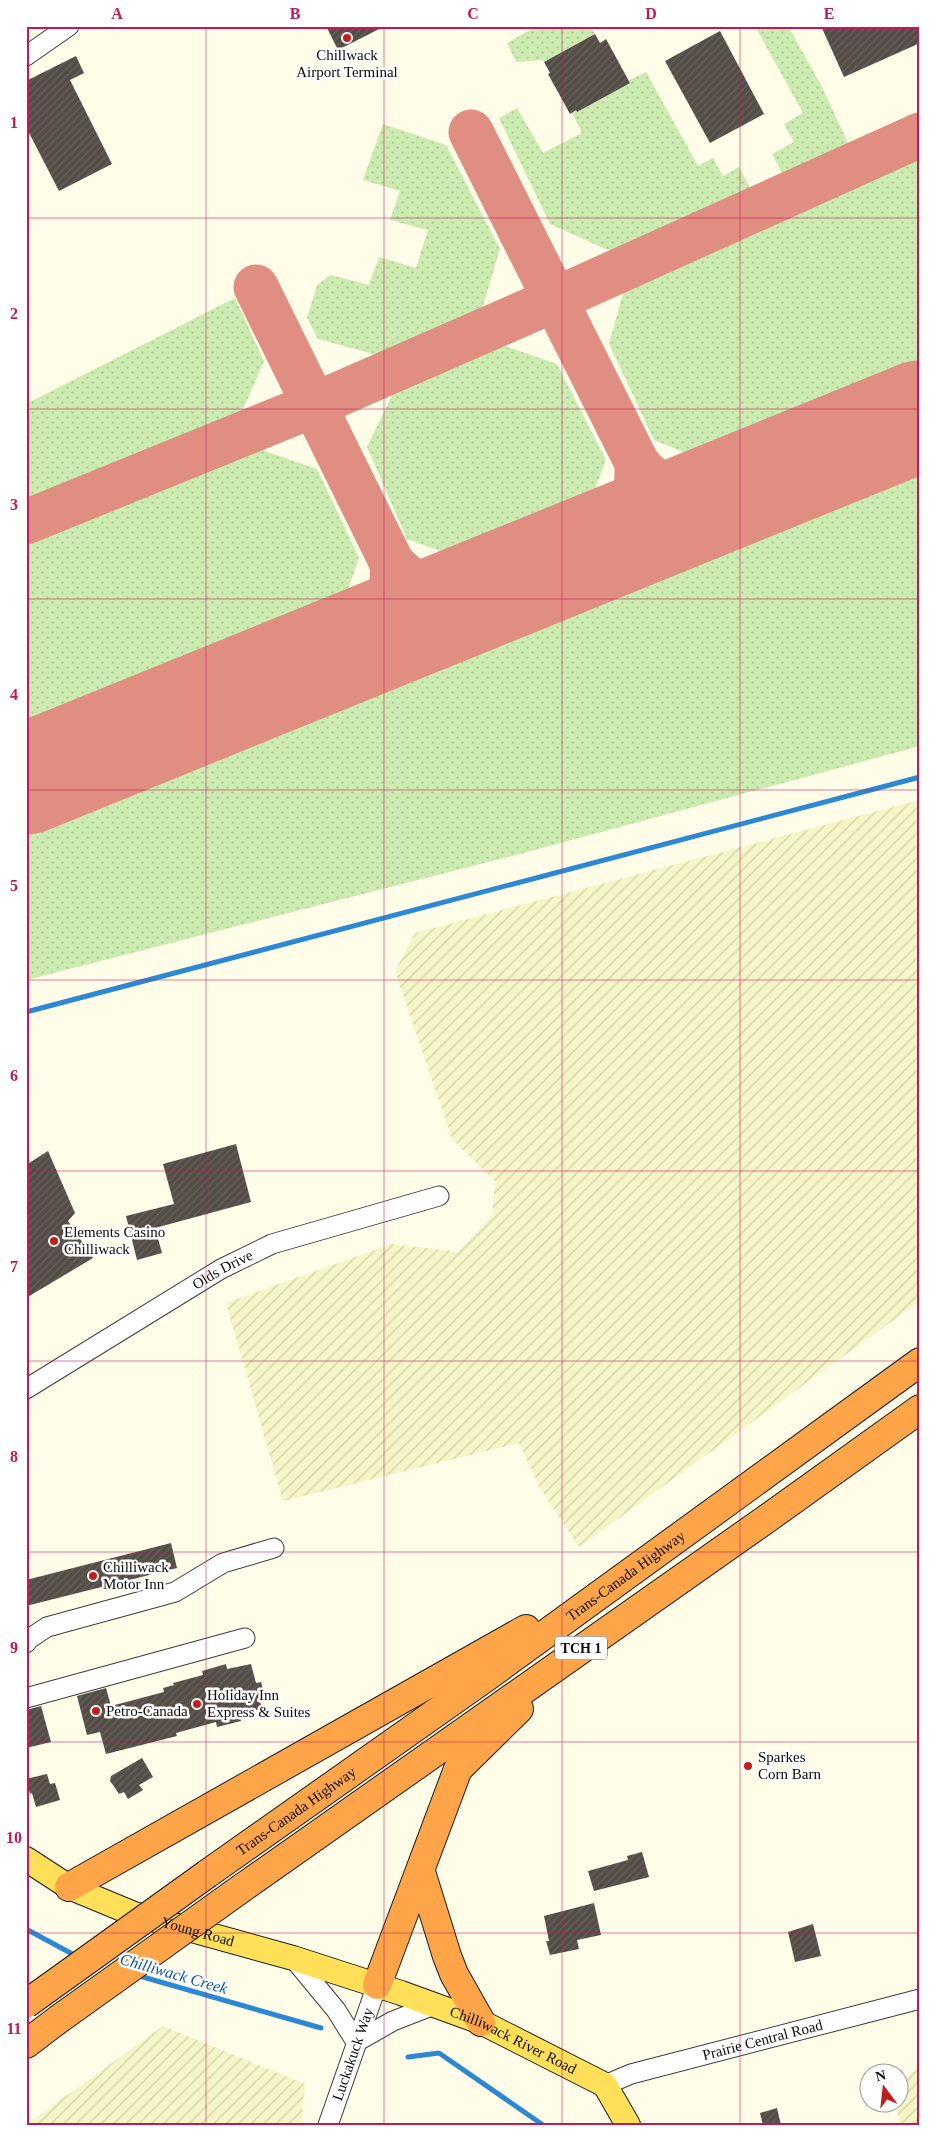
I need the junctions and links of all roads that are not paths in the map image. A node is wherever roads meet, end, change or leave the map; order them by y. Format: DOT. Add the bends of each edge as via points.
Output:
graph roads {
  1 [pos="69,26"];
  2 [pos="26,56"];
  3 [pos="439,1196"];
  4 [pos="920,1362"];
  5 [pos="26,1389"];
  6 [pos="920,1408"];
  7 [pos="744,1489"];
  8 [pos="765,1520"];
  9 [pos="274,1548"];
  10 [pos="245,1638"];
  11 [pos="26,1643"];
  12 [pos="26,1698"];
  13 [pos="26,1859"];
  14 [pos="421,1872"];
  15 [pos="69,1887"];
  16 [pos="293,1958"];
  17 [pos="377,1985"];
  18 [pos="920,1999"];
  19 [pos="26,2004"];
  20 [pos="434,2005"];
  21 [pos="481,2022"];
  22 [pos="356,2042"];
  23 [pos="26,2044"];
  24 [pos="605,2085"];
  25 [pos="328,2125"];
  26 [pos="628,2125"];
  1 -- 2 [label="street"];
  3 -- 5 [label="street, Olds Drive" via="272,1244 221,1269"];
  4 -- 7 [label="highway, Trans-Canada Highway / TCH 1"];
  6 -- 8 [label="highway, Trans-Canada Highway / TCH 1"];
  7 -- 15 [label="highway" via="658,1541 548,1617"];
  7 -- 19 [label="highway, Trans-Canada Highway / TCH 1, bridge" via="485,1678"];
  8 -- 14 [label="highway" via="511,1715 458,1768"];
  8 -- 23 [label="highway, Trans-Canada Highway / TCH 1, bridge"];
  9 -- 11 [label="street" via="223,1563 176,1592 47,1628"];
  10 -- 12 [label="street"];
  13 -- 15 [label="main road, Young Road"];
  14 -- 17 [label="highway"];
  14 -- 21 [label="highway" via="454,1974"];
  15 -- 16 [label="main road, Young Road" via="134,1914"];
  16 -- 17 [label="main road, Young Road"];
  16 -- 22 [label="street" via="336,2010"];
  17 -- 20 [label="main road, Chilliwack River Road"];
  17 -- 22 [label="street, Luckakuck Way"];
  18 -- 24 [label="street, Prairie Central Road" via="631,2074"];
  20 -- 21 [label="main road, Chilliwack River Road"];
  20 -- 22 [label="street" via="393,2021"];
  21 -- 24 [label="main road, Chilliwack River Road"];
  22 -- 25 [label="street, Luckakuck Way"];
  24 -- 26 [label="main road"];
}
